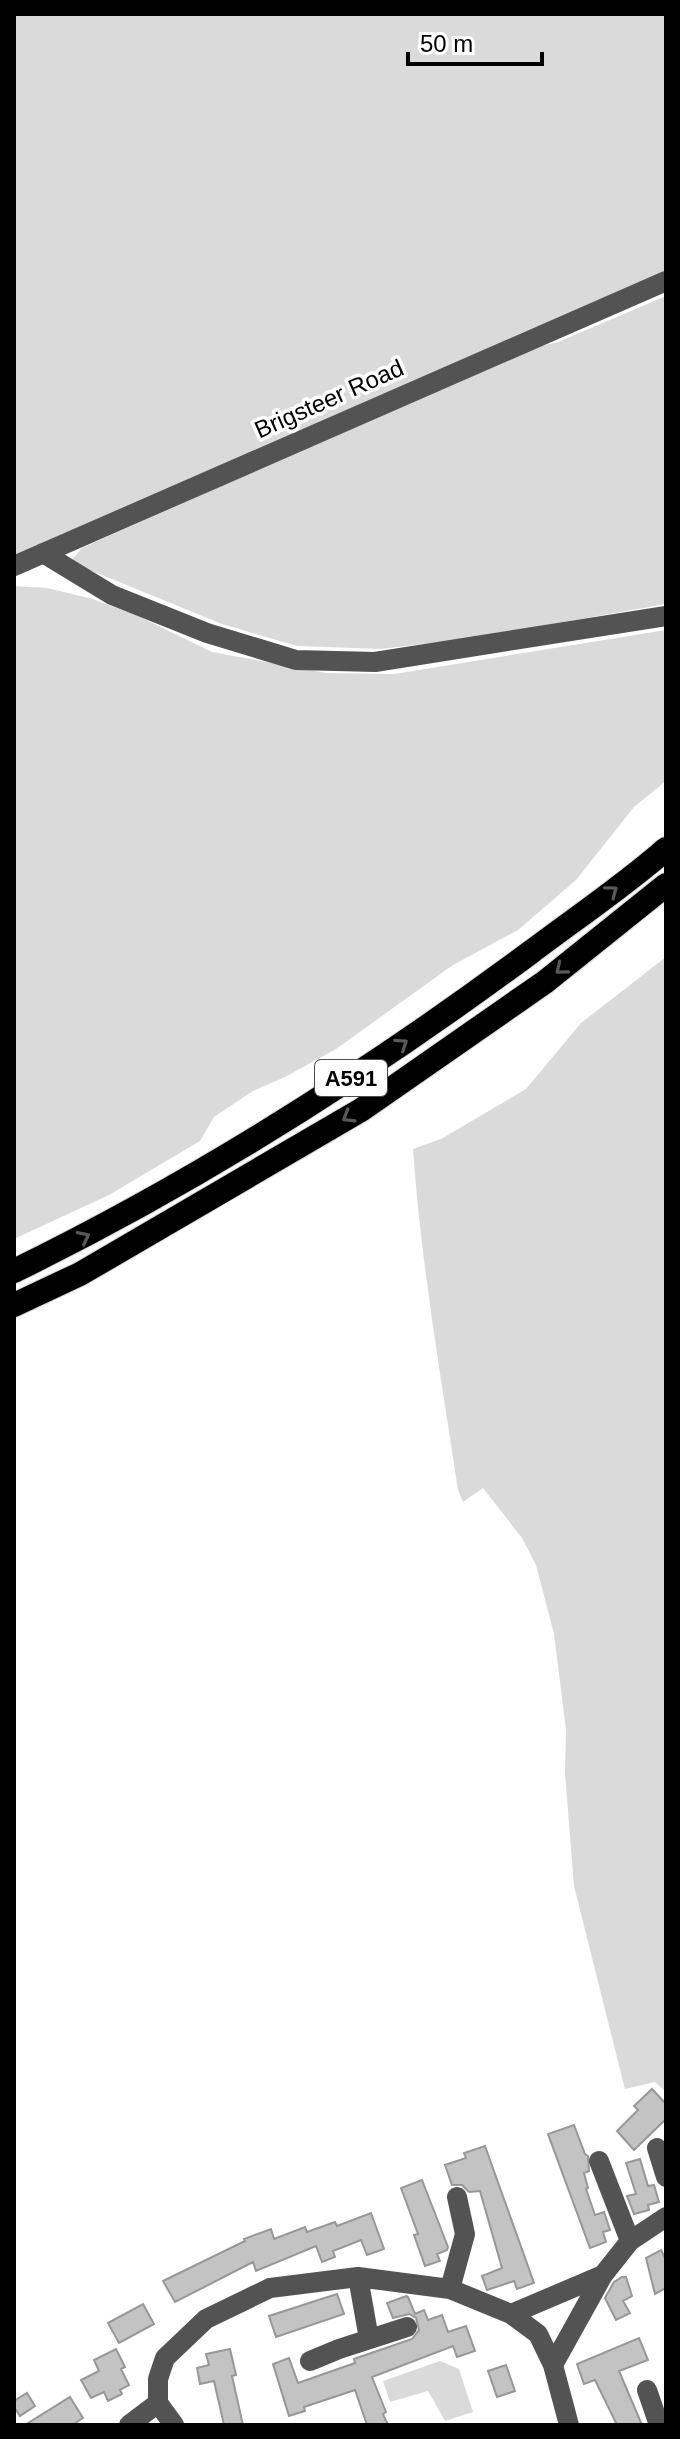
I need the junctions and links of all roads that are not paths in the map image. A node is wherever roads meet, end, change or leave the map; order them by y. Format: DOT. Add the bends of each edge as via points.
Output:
graph roads {
  1 [pos="666,281"];
  2 [pos="43,553"];
  3 [pos="14,566"];
  4 [pos="666,616"];
  5 [pos="666,849"];
  6 [pos="666,885"];
  7 [pos="14,1271"];
  8 [pos="14,1305"];
  9 [pos="657,2148"];
  10 [pos="599,2161"];
  11 [pos="666,2177"];
  12 [pos="457,2197"];
  13 [pos="666,2217"];
  14 [pos="630,2241"];
  15 [pos="603,2275"];
  16 [pos="358,2277"];
  17 [pos="450,2289"];
  18 [pos="511,2314"];
  19 [pos="407,2327"];
  20 [pos="369,2339"];
  21 [pos="310,2361"];
  22 [pos="553,2365"];
  23 [pos="647,2390"];
  24 [pos="158,2403"];
  25 [pos="129,2425"];
  26 [pos="174,2425"];
  27 [pos="569,2425"];
  28 [pos="659,2425"];
  1 -- 2 [label="street, Brigsteer Road"];
  2 -- 3 [label="street, Brigsteer Road"];
  2 -- 4 [label="street" via="112,595 207,633 296,660 375,662"];
  7 -- 5 [label="highway, A591, one-way" via="294,1117 468,999"];
  6 -- 8 [label="highway, A591, one-way" via="545,982 361,1110 93,1267"];
  9 -- 11 [label="street"];
  10 -- 14 [label="street"];
  12 -- 17 [label="street" via="465,2234"];
  13 -- 14 [label="street"];
  14 -- 15 [label="street"];
  15 -- 18 [label="street"];
  15 -- 22 [label="street"];
  16 -- 17 [label="street"];
  16 -- 20 [label="street"];
  16 -- 24 [label="street" via="270,2288 206,2319 165,2358"];
  17 -- 18 [label="street"];
  18 -- 22 [label="street" via="538,2334"];
  19 -- 20 [label="street"];
  20 -- 21 [label="street"];
  22 -- 27 [label="street"];
  23 -- 28 [label="street"];
  24 -- 25 [label="street"];
  24 -- 26 [label="street"];
}
